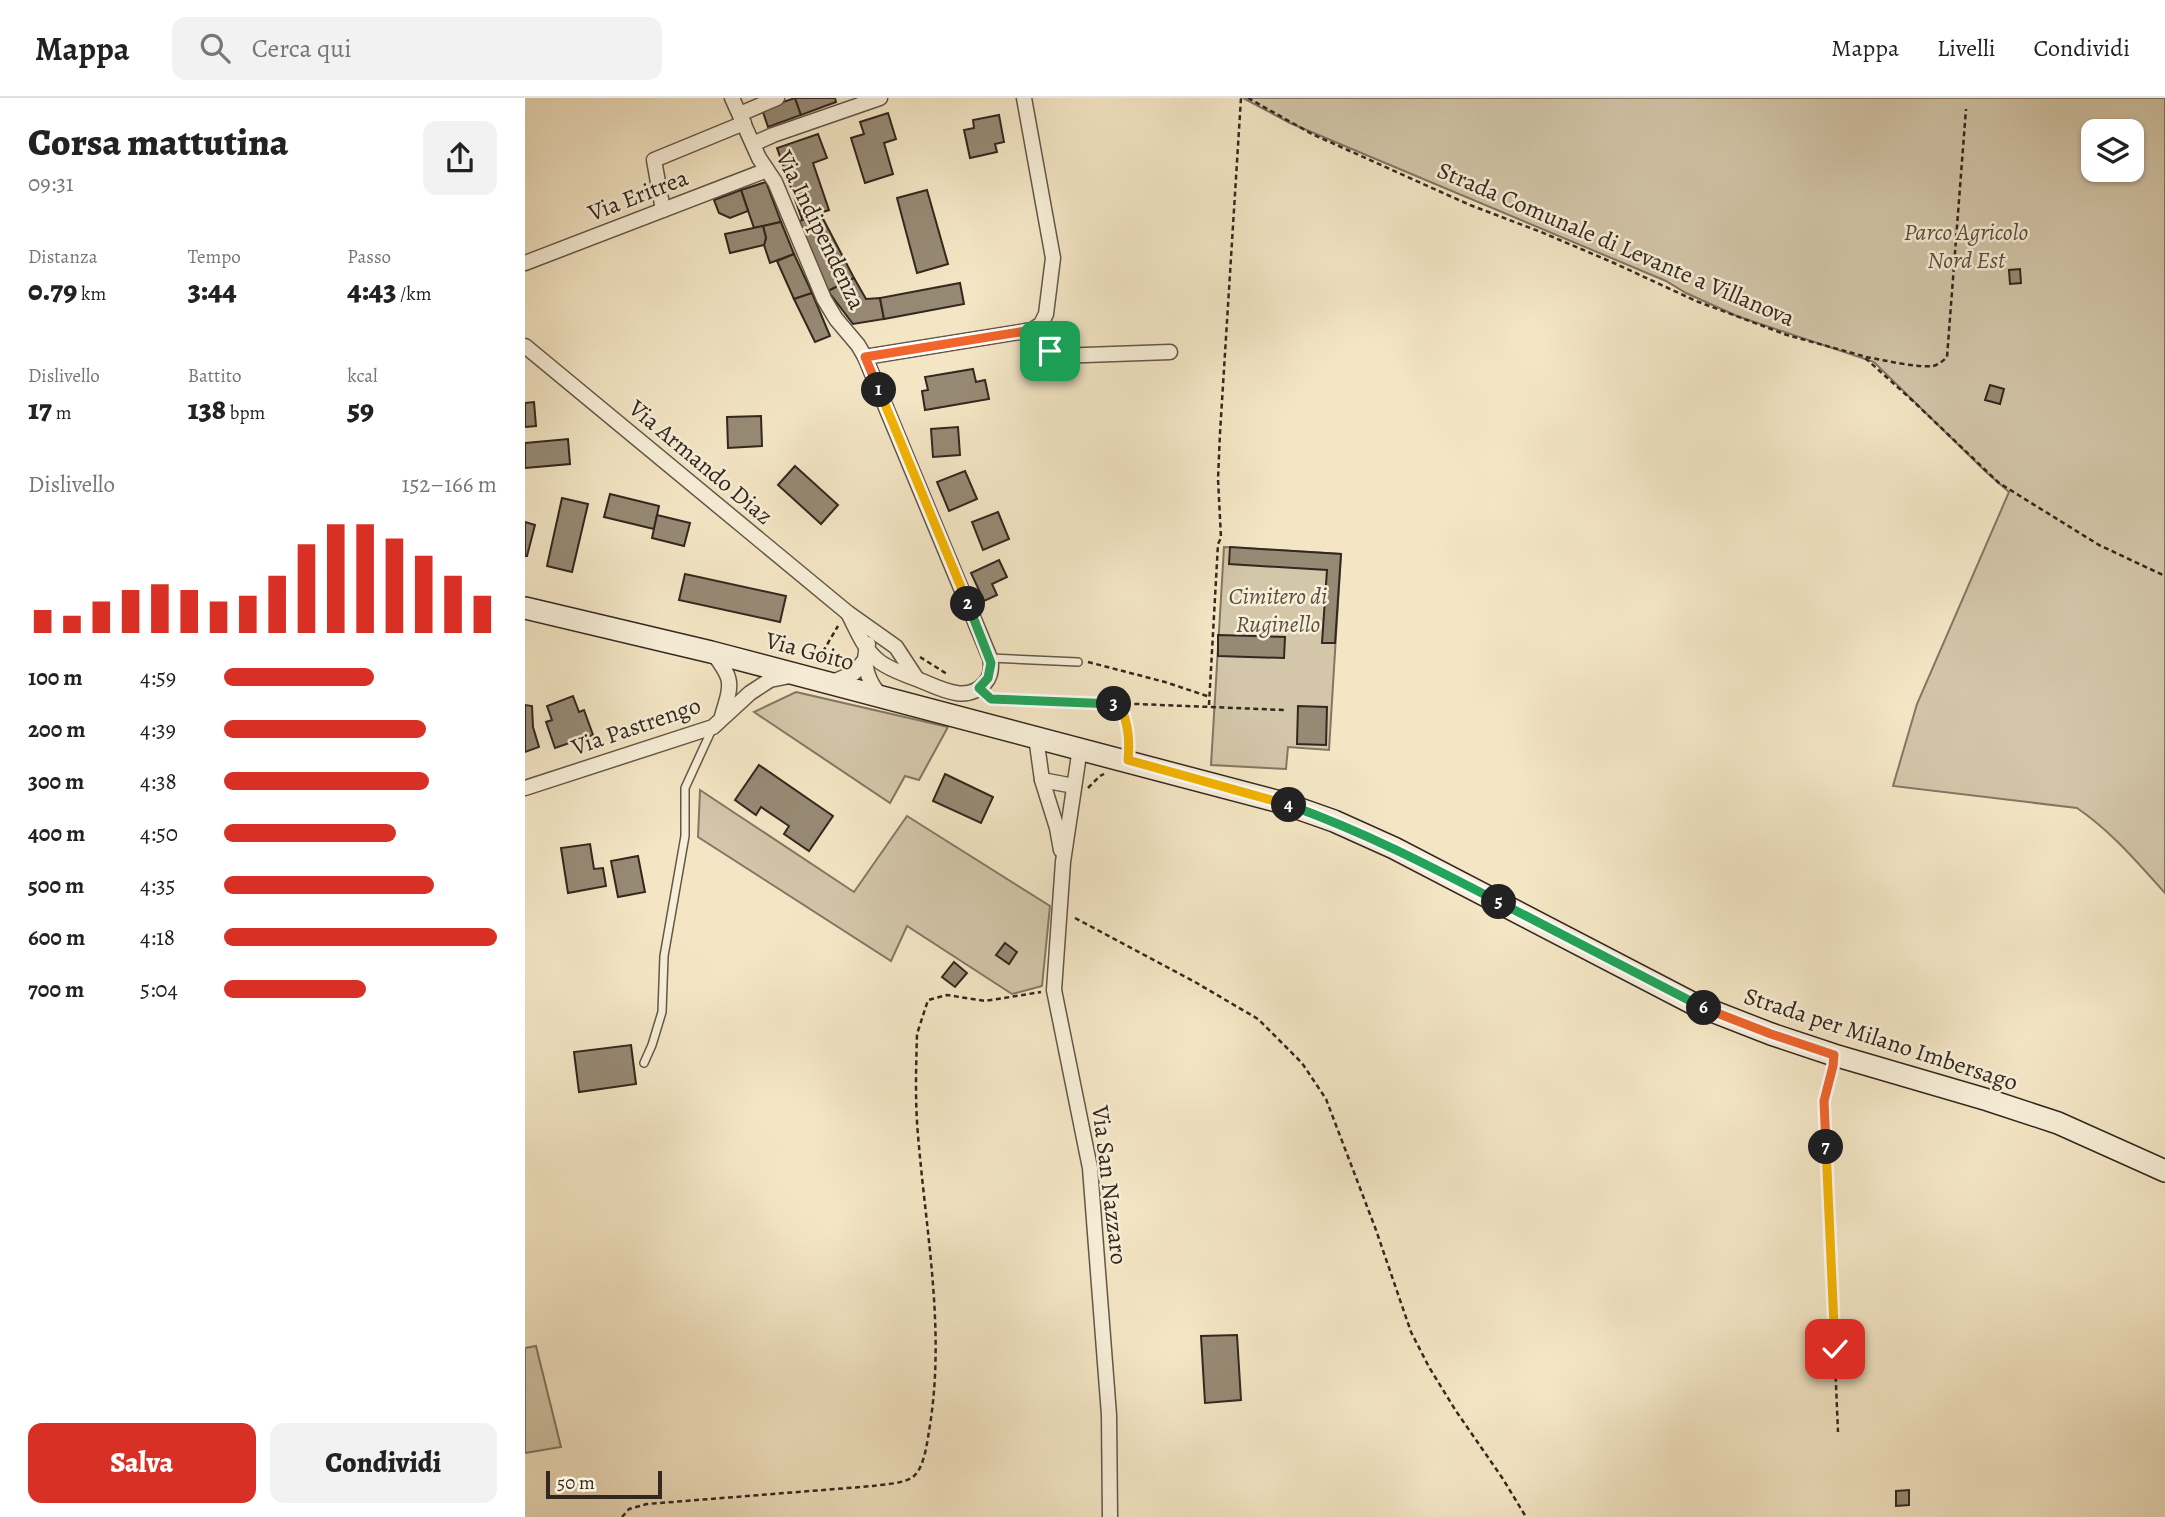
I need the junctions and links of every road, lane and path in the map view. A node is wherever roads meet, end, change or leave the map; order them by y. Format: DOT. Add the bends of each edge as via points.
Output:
graph roads {
  1 [pos="732,98"];
  2 [pos="777,98"];
  3 [pos="880,98"];
  4 [pos="1024,98"];
  5 [pos="1241,98"];
  6 [pos="1248,98"];
  7 [pos="1966,109"];
  8 [pos="742,118"];
  9 [pos="753,144"];
  10 [pos="767,170"];
  11 [pos="663,210"];
  12 [pos="525,263"];
  13 [pos="1032,330"];
  14 [pos="525,346"];
  15 [pos="1170,352"];
  16 [pos="1863,356"];
  17 [pos="865,357"];
  18 [pos="2165,576"];
  19 [pos="525,608"];
  20 [pos="848,613"];
  21 [pos="880,635"];
  22 [pos="711,652"];
  23 [pos="865,655"];
  24 [pos="921,657"];
  25 [pos="990,658"];
  26 [pos="1078,662"];
  27 [pos="800,666"];
  28 [pos="950,677"];
  29 [pos="917,679"];
  30 [pos="830,683"];
  31 [pos="979,688"];
  32 [pos="882,697"];
  33 [pos="1210,697"];
  34 [pos="906,704"];
  35 [pos="1120,704"];
  36 [pos="1209,706"];
  37 [pos="1284,710"];
  38 [pos="718,722"];
  39 [pos="1036,737"];
  40 [pos="1080,748"];
  41 [pos="1128,760"];
  42 [pos="1109,772"];
  43 [pos="1042,780"];
  44 [pos="1074,786"];
  45 [pos="525,788"];
  46 [pos="1063,862"];
  47 [pos="1060,909"];
  48 [pos="1054,990"];
  49 [pos="1834,1055"];
  50 [pos="644,1063"];
  51 [pos="2165,1171"];
  52 [pos="1838,1432"];
  53 [pos="622,1517"];
  54 [pos="1110,1517"];
  55 [pos="1525,1517"];
  1 -- 8 [label="street, Via Indipendenza"];
  2 -- 8 [label="street"];
  3 -- 9 [label="street"];
  4 -- 13 [label="street" via="1053,258 1047,314"];
  5 -- 33 [label="path" via="1222,397 1221,538 1217,544"];
  6 -- 16 [label="path, Strada Comunale di Levante a Villanova" via="1312,134 1696,301 1787,335"];
  7 -- 16 [label="path" via="1947,357 1933,366"];
  8 -- 9 [label="street, Via Indipendenza"];
  8 -- 11 [label="street" via="654,160"];
  9 -- 10 [label="street, Via Indipendenza"];
  10 -- 11 [label="street, Via Eritrea"];
  10 -- 17 [label="street, Via Indipendenza" via="824,299"];
  11 -- 12 [label="street, Via Eritrea"];
  13 -- 15 [label="street" via="1057,356"];
  13 -- 17 [label="street"];
  14 -- 20 [label="street, Via Armando Diaz"];
  16 -- 18 [label="path, Strada Comunale di Levante a Villanova" via="1999,484 2099,545"];
  17 -- 25 [label="street, Via Indipendenza"];
  19 -- 22 [label="street, Via Goito"];
  20 -- 21 [label="street, Via Armando Diaz"];
  20 -- 23 [label="street, Via Armando Diaz"];
  20 -- 27 [label="path" via="818,660"];
  21 -- 23 [label="street" via="874,637"];
  21 -- 29 [label="street, Via Armando Diaz" via="896,647"];
  22 -- 27 [label="street, Via Goito"];
  22 -- 38 [label="street, Via Pastrengo" via="727,671 729,681"];
  23 -- 29 [label="street"];
  23 -- 30 [label="street" via="854,673"];
  23 -- 32 [label="street, Via Armando Diaz" via="870,681"];
  24 -- 28 [label="path"];
  25 -- 26 [label="lane"];
  25 -- 31 [label="street" via="990,673"];
  26 -- 33 [label="path"];
  27 -- 30 [label="street, Via Goito"];
  27 -- 38 [label="street, Via Pastrengo" via="750,693"];
  29 -- 31 [label="street" via="957,693"];
  29 -- 34 [label="street"];
  30 -- 32 [label="street, Via Goito"];
  31 -- 35 [label="path" via="991,699"];
  32 -- 34 [label="street, Via Goito"];
  33 -- 36 [label="path"];
  34 -- 39 [label="street, Via Goito"];
  35 -- 36 [label="path"];
  35 -- 41 [label="path" via="1128,723"];
  36 -- 37 [label="path"];
  38 -- 45 [label="street, Via Pastrengo"];
  38 -- 50 [label="lane" via="685,788 685,836 664,956 662,1012"];
  39 -- 40 [label="street, Via Goito"];
  39 -- 43 [label="street, Via San Nazzaro"];
  40 -- 41 [label="street, Strada per Milano Imbersago"];
  40 -- 44 [label="street, Via San Nazzaro"];
  41 -- 49 [label="street, Strada per Milano Imbersago" via="1334,821 1694,1004"];
  42 -- 44 [label="path" via="1089,788"];
  43 -- 44 [label="street"];
  43 -- 46 [label="street, Via San Nazzaro"];
  44 -- 46 [label="street, Via San Nazzaro"];
  46 -- 47 [label="street, Via San Nazzaro"];
  47 -- 48 [label="street, Via San Nazzaro"];
  47 -- 55 [label="path" via="1258,1018 1301,1063 1326,1099 1411,1332 1455,1411"];
  48 -- 53 [label="path" via="985,1002 947,995 928,1000 921,1019 917,1132 936,1339 935,1397 925,1455 915,1476 873,1486 647,1504 629,1509"];
  48 -- 54 [label="street, Via San Nazzaro" via="1090,1168 1109,1415"];
  49 -- 51 [label="street, Strada per Milano Imbersago" via="2058,1123"];
  49 -- 52 [label="path" via="1824,1101"];
}
